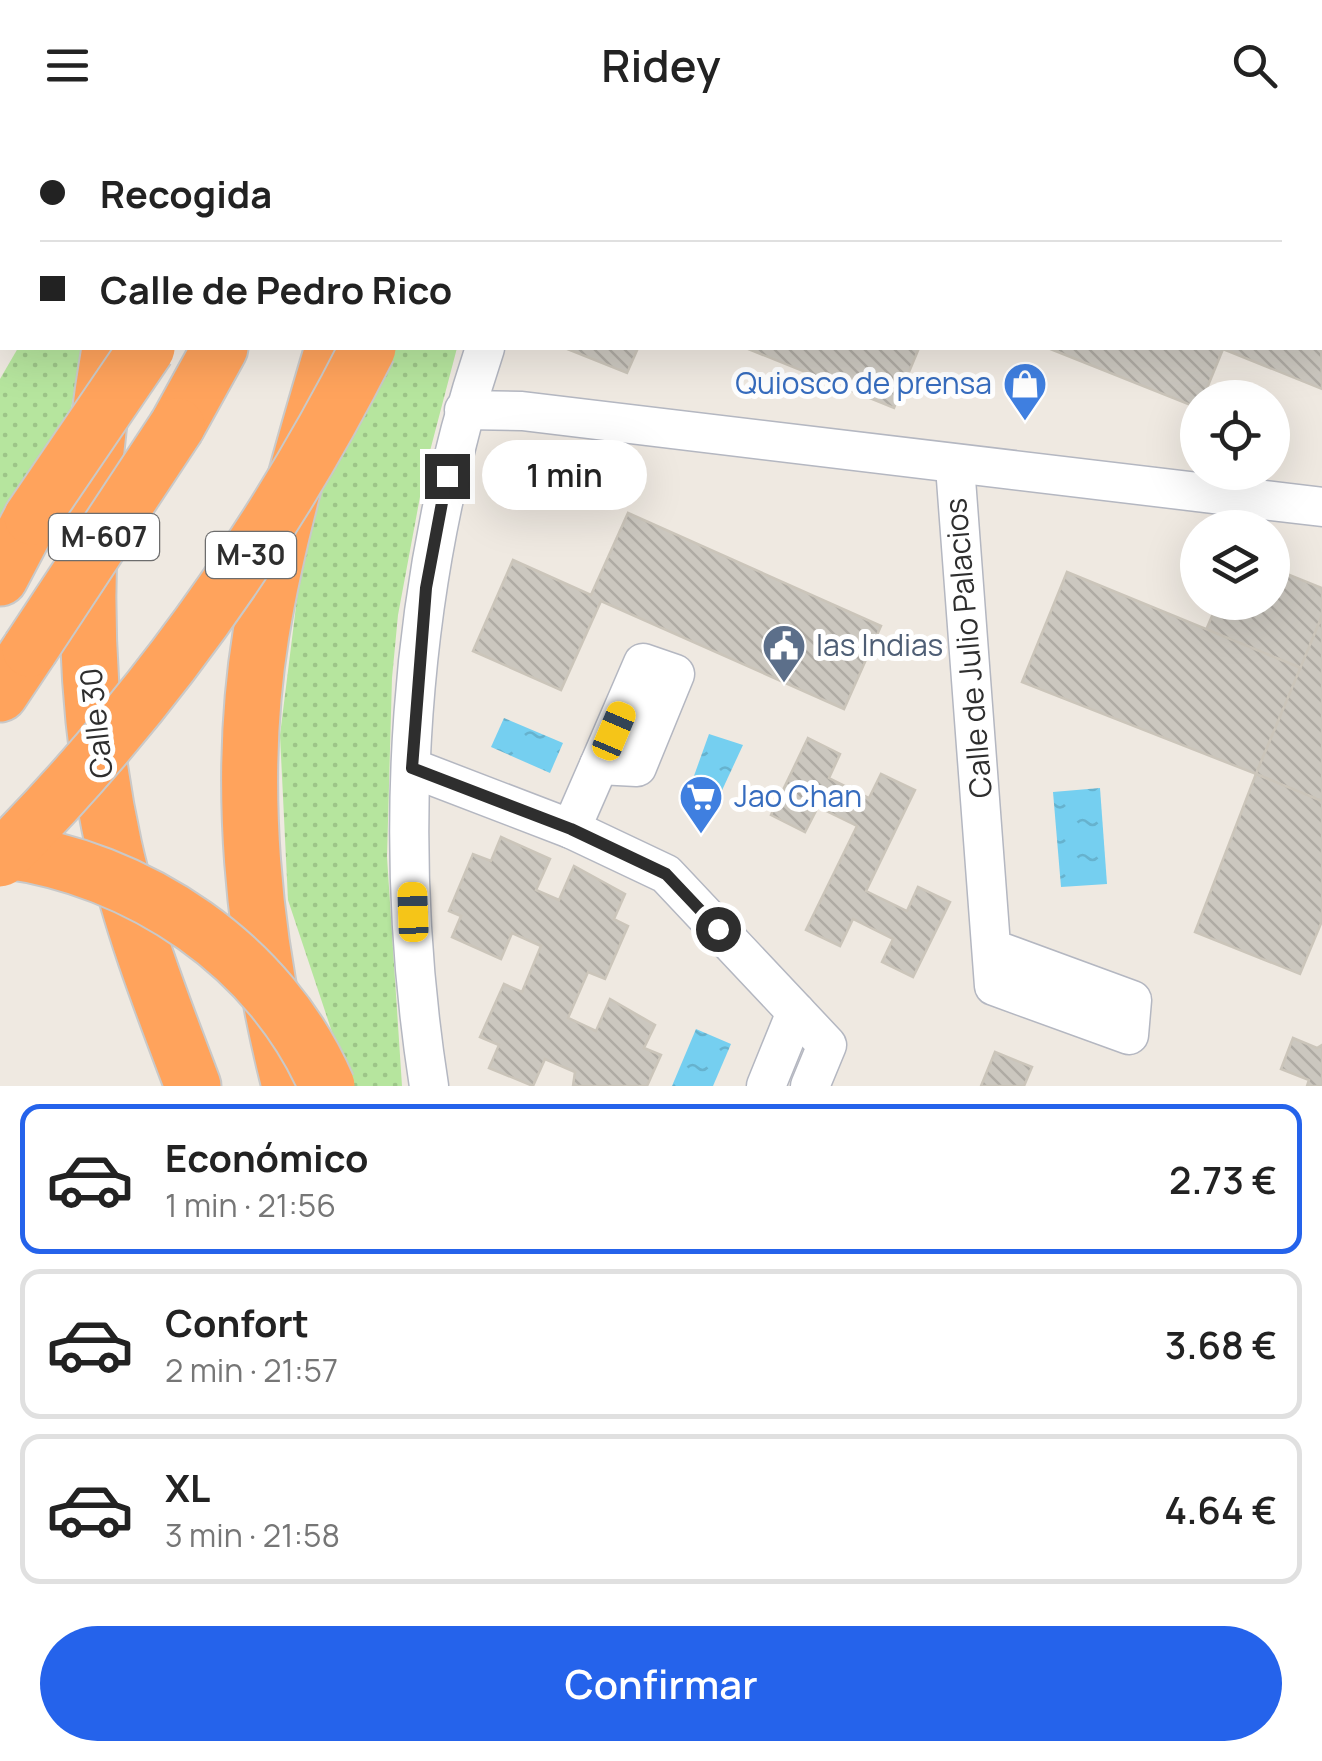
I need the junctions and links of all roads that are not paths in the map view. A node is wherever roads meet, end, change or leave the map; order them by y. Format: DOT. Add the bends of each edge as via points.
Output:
graph roads {
  1 [pos="882,130"];
  2 [pos="978,130"];
  3 [pos="110,350"];
  4 [pos="146,350"];
  5 [pos="219,350"];
  6 [pos="305,350"];
  7 [pos="332,350"];
  8 [pos="367,350"];
  9 [pos="487,350"];
  10 [pos="489,350"];
  11 [pos="464,410"];
  12 [pos="522,411"];
  13 [pos="955,466"];
  14 [pos="1186,492"];
  15 [pos="1322,507"];
  16 [pos="1198,510"];
  17 [pos="16,537"];
  18 [pos="0,578"];
  19 [pos="0,694"];
  20 [pos="599,766"];
  21 [pos="412,768"];
  22 [pos="571,829"];
  23 [pos="0,850"];
  24 [pos="0,858"];
  25 [pos="993,949"];
  26 [pos="796,1012"];
  27 [pos="193,1086"];
  28 [pos="260,1086"];
  29 [pos="290,1086"];
  30 [pos="327,1086"];
  31 [pos="428,1086"];
  32 [pos="766,1086"];
  33 [pos="810,1086"];
  1 -- 2 [label="street"];
  3 -- 27 [label="highway, Calle 30" via="90,500 90,673 98,762 115,850"];
  4 -- 17 [label="highway, M-607, bridge"];
  5 -- 19 [label="highway, M-607, bridge" via="177,426"];
  6 -- 28 [label="highway, M-30" via="248,568 229,715 230,912"];
  7 -- 29 [label="highway" via="294,477 261,636 250,767 258,916"];
  8 -- 24 [label="highway, bridge" via="324,434 229,586 54,804"];
  9 -- 11 [label="street"];
  10 -- 12 [label="street"];
  11 -- 12 [label="street, Calle de Julio Palacios"];
  11 -- 21 [label="street" via="426,588"];
  12 -- 13 [label="street, Calle de Julio Palacios"];
  13 -- 14 [label="street, Calle de Julio Palacios"];
  13 -- 25 [label="street, Calle de Julio Palacios"];
  14 -- 15 [label="street, Calle de Julio Palacios"];
  14 -- 16 [label="street"];
  17 -- 18 [label="highway, M-607"];
  20 -- 22 [label="street"];
  21 -- 22 [label="street"];
  21 -- 31 [label="street" via="414,950"];
  22 -- 26 [label="street" via="666,874"];
  23 -- 30 [label="highway, bridge" via="105,878 214,938 256,976 315,1058"];
  26 -- 32 [label="street"];
  26 -- 33 [label="street" via="827,1045"];
}
